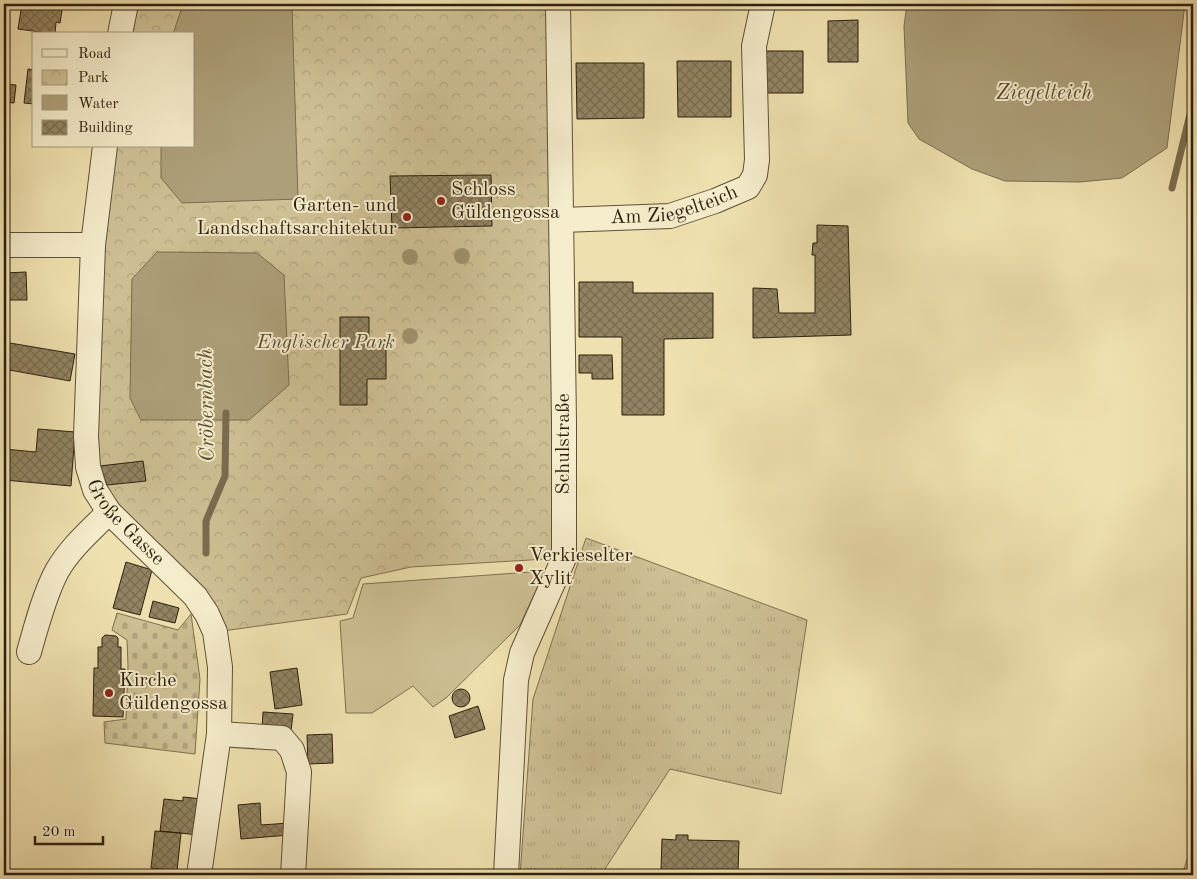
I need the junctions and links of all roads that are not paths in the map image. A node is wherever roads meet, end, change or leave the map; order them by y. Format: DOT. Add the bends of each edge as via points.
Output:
graph roads {
  1 [pos="126,4"];
  2 [pos="558,4"];
  3 [pos="763,4"];
  4 [pos="120,32"];
  5 [pos="105,148"];
  6 [pos="562,220"];
  7 [pos="4,244"];
  8 [pos="93,245"];
  9 [pos="109,512"];
  10 [pos="29,652"];
  11 [pos="219,734"];
  12 [pos="190,834"];
  13 [pos="201,866"];
  14 [pos="293,875"];
  15 [pos="506,875"];
  1 -- 4 [label="street"];
  2 -- 6 [label="street, Schulstraße"];
  3 -- 6 [label="street, Am Ziegelteich" via="754,46 757,160 755,175 748,187 670,216"];
  5 -- 8 [label="street, Große Gasse"];
  6 -- 15 [label="street, Schulstraße" via="564,558 522,653 516,680"];
  7 -- 8 [label="street"];
  8 -- 9 [label="street, Große Gasse" via="86,436 88,467 95,490"];
  9 -- 10 [label="street" via="80,540 58,570"];
  9 -- 11 [label="street, Große Gasse" via="195,596 207,614 215,632 220,667"];
  11 -- 13 [label="street, Große Gasse"];
  11 -- 14 [label="street" via="282,738 292,750 299,772"];
  12 -- 13 [label="street"];
}
